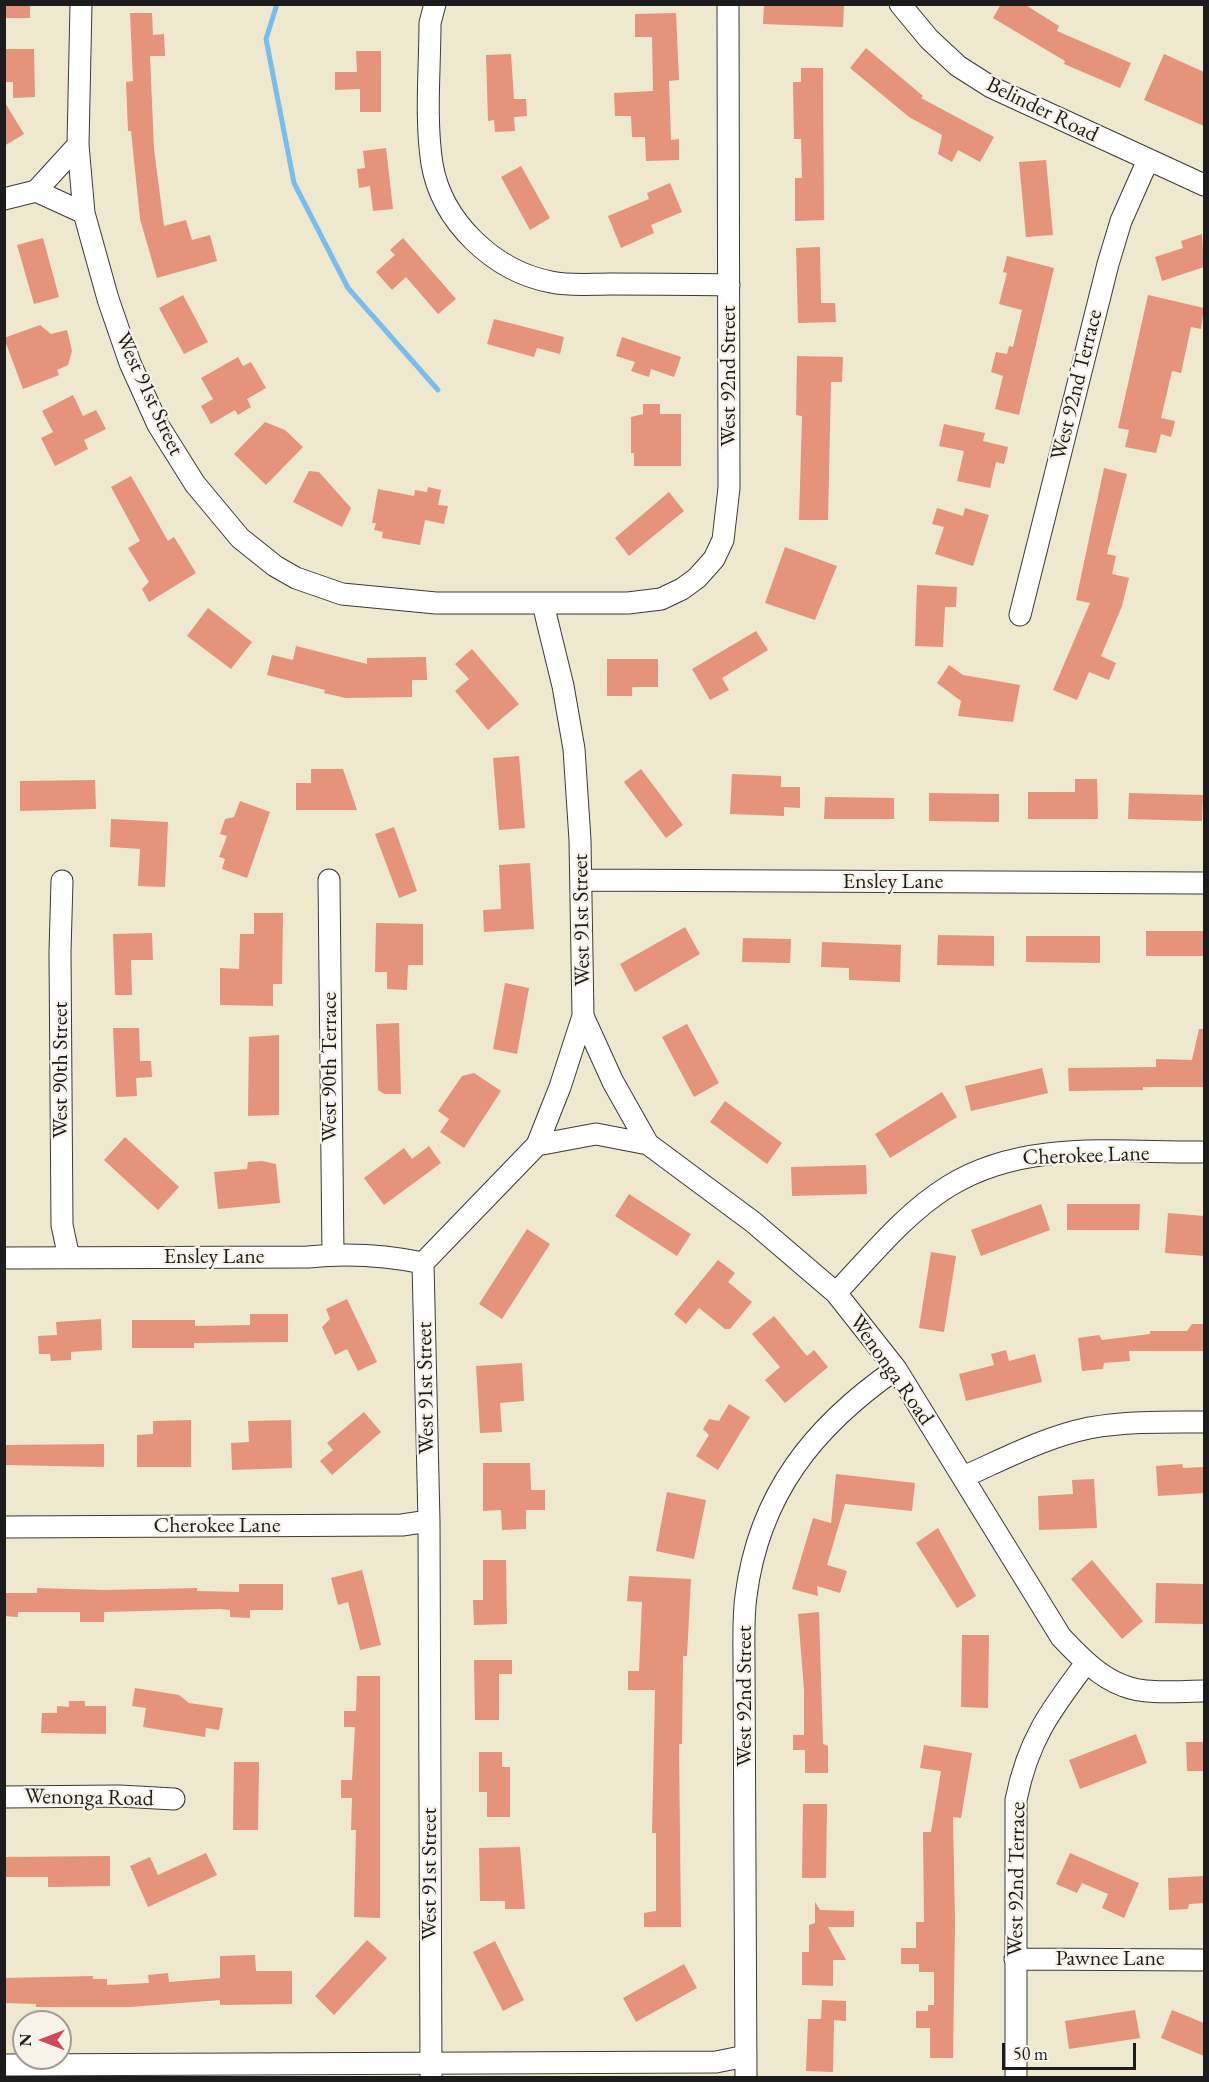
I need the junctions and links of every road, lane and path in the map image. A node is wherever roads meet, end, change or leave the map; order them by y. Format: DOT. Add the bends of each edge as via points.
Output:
graph roads {
  1 [pos="81,4"];
  2 [pos="435,4"];
  3 [pos="728,4"];
  4 [pos="900,4"];
  5 [pos="78,145"];
  6 [pos="1148,160"];
  7 [pos="1204,185"];
  8 [pos="36,191"];
  9 [pos="4,199"];
  10 [pos="84,213"];
  11 [pos="729,285"];
  12 [pos="543,604"];
  13 [pos="1020,615"];
  14 [pos="329,880"];
  15 [pos="581,880"];
  16 [pos="62,881"];
  17 [pos="1204,883"];
  18 [pos="583,1016"];
  19 [pos="648,1144"];
  20 [pos="537,1145"];
  21 [pos="1204,1152"];
  22 [pos="333,1254"];
  23 [pos="4,1258"];
  24 [pos="69,1258"];
  25 [pos="423,1263"];
  26 [pos="836,1293"];
  27 [pos="896,1369"];
  28 [pos="1204,1422"];
  29 [pos="963,1477"];
  30 [pos="429,1521"];
  31 [pos="4,1527"];
  32 [pos="1086,1663"];
  33 [pos="1204,1691"];
  34 [pos="4,1797"];
  35 [pos="174,1799"];
  36 [pos="1015,1959"];
  37 [pos="1204,1960"];
  38 [pos="4,2065"];
  39 [pos="746,2067"];
  40 [pos="431,2070"];
  41 [pos="1016,2078"];
  1 -- 5 [label="street, West 91st Street"];
  2 -- 11 [label="street" via="430,23 432,165 439,190 471,238 519,273 552,283"];
  3 -- 11 [label="street, West 92nd Street"];
  4 -- 6 [label="street, Belinder Road" via="958,66 991,87"];
  5 -- 8 [label="street"];
  5 -- 10 [label="street, West 91st Street"];
  6 -- 7 [label="street, Belinder Road"];
  6 -- 13 [label="street, West 92nd Terrace" via="1107,264"];
  8 -- 9 [label="street"];
  8 -- 10 [label="street"];
  10 -- 12 [label="street, West 91st Street" via="130,363 158,425 195,484 240,538 296,579 342,594 436,603"];
  11 -- 12 [label="street, West 92nd Street" via="728,514 714,559 697,578 661,599"];
  12 -- 15 [label="street, West 91st Street" via="574,749"];
  14 -- 22 [label="street, West 90th Terrace"];
  15 -- 17 [label="street, Ensley Lane"];
  15 -- 18 [label="street, West 91st Street"];
  16 -- 24 [label="street, West 90th Street" via="62,1225"];
  18 -- 19 [label="street, Wenonga Road" via="613,1082"];
  18 -- 20 [label="street, West 91st Street"];
  19 -- 20 [label="street" via="596,1134"];
  19 -- 26 [label="street, Wenonga Road" via="753,1222"];
  20 -- 25 [label="street, West 91st Street"];
  21 -- 26 [label="street, Cherokee Lane" via="1043,1154 1004,1161 974,1172 923,1205"];
  22 -- 24 [label="street, Ensley Lane"];
  22 -- 25 [label="street, Ensley Lane" via="392,1256"];
  23 -- 24 [label="street, Ensley Lane"];
  25 -- 30 [label="street, West 91st Street"];
  26 -- 27 [label="street, Wenonga Road"];
  27 -- 29 [label="street, Wenonga Road"];
  27 -- 39 [label="street, West 92nd Street" via="859,1395 815,1437 787,1476 766,1517 752,1559 745,1598 744,1660"];
  28 -- 29 [label="street" via="1128,1422 1087,1429 1040,1443"];
  29 -- 32 [label="street, Wenonga Road" via="1061,1637"];
  30 -- 31 [label="street, Cherokee Lane" via="402,1526"];
  30 -- 40 [label="street, West 91st Street"];
  32 -- 33 [label="street, Wenonga Road" via="1124,1686"];
  32 -- 36 [label="street, West 92nd Terrace" via="1048,1714 1022,1769 1014,1827"];
  34 -- 35 [label="street, Wenonga Road"];
  36 -- 37 [label="street, Pawnee Lane"];
  36 -- 41 [label="street, West 92nd Terrace"];
  38 -- 40 [label="street"];
  39 -- 40 [label="street" via="716,2062"];
}
